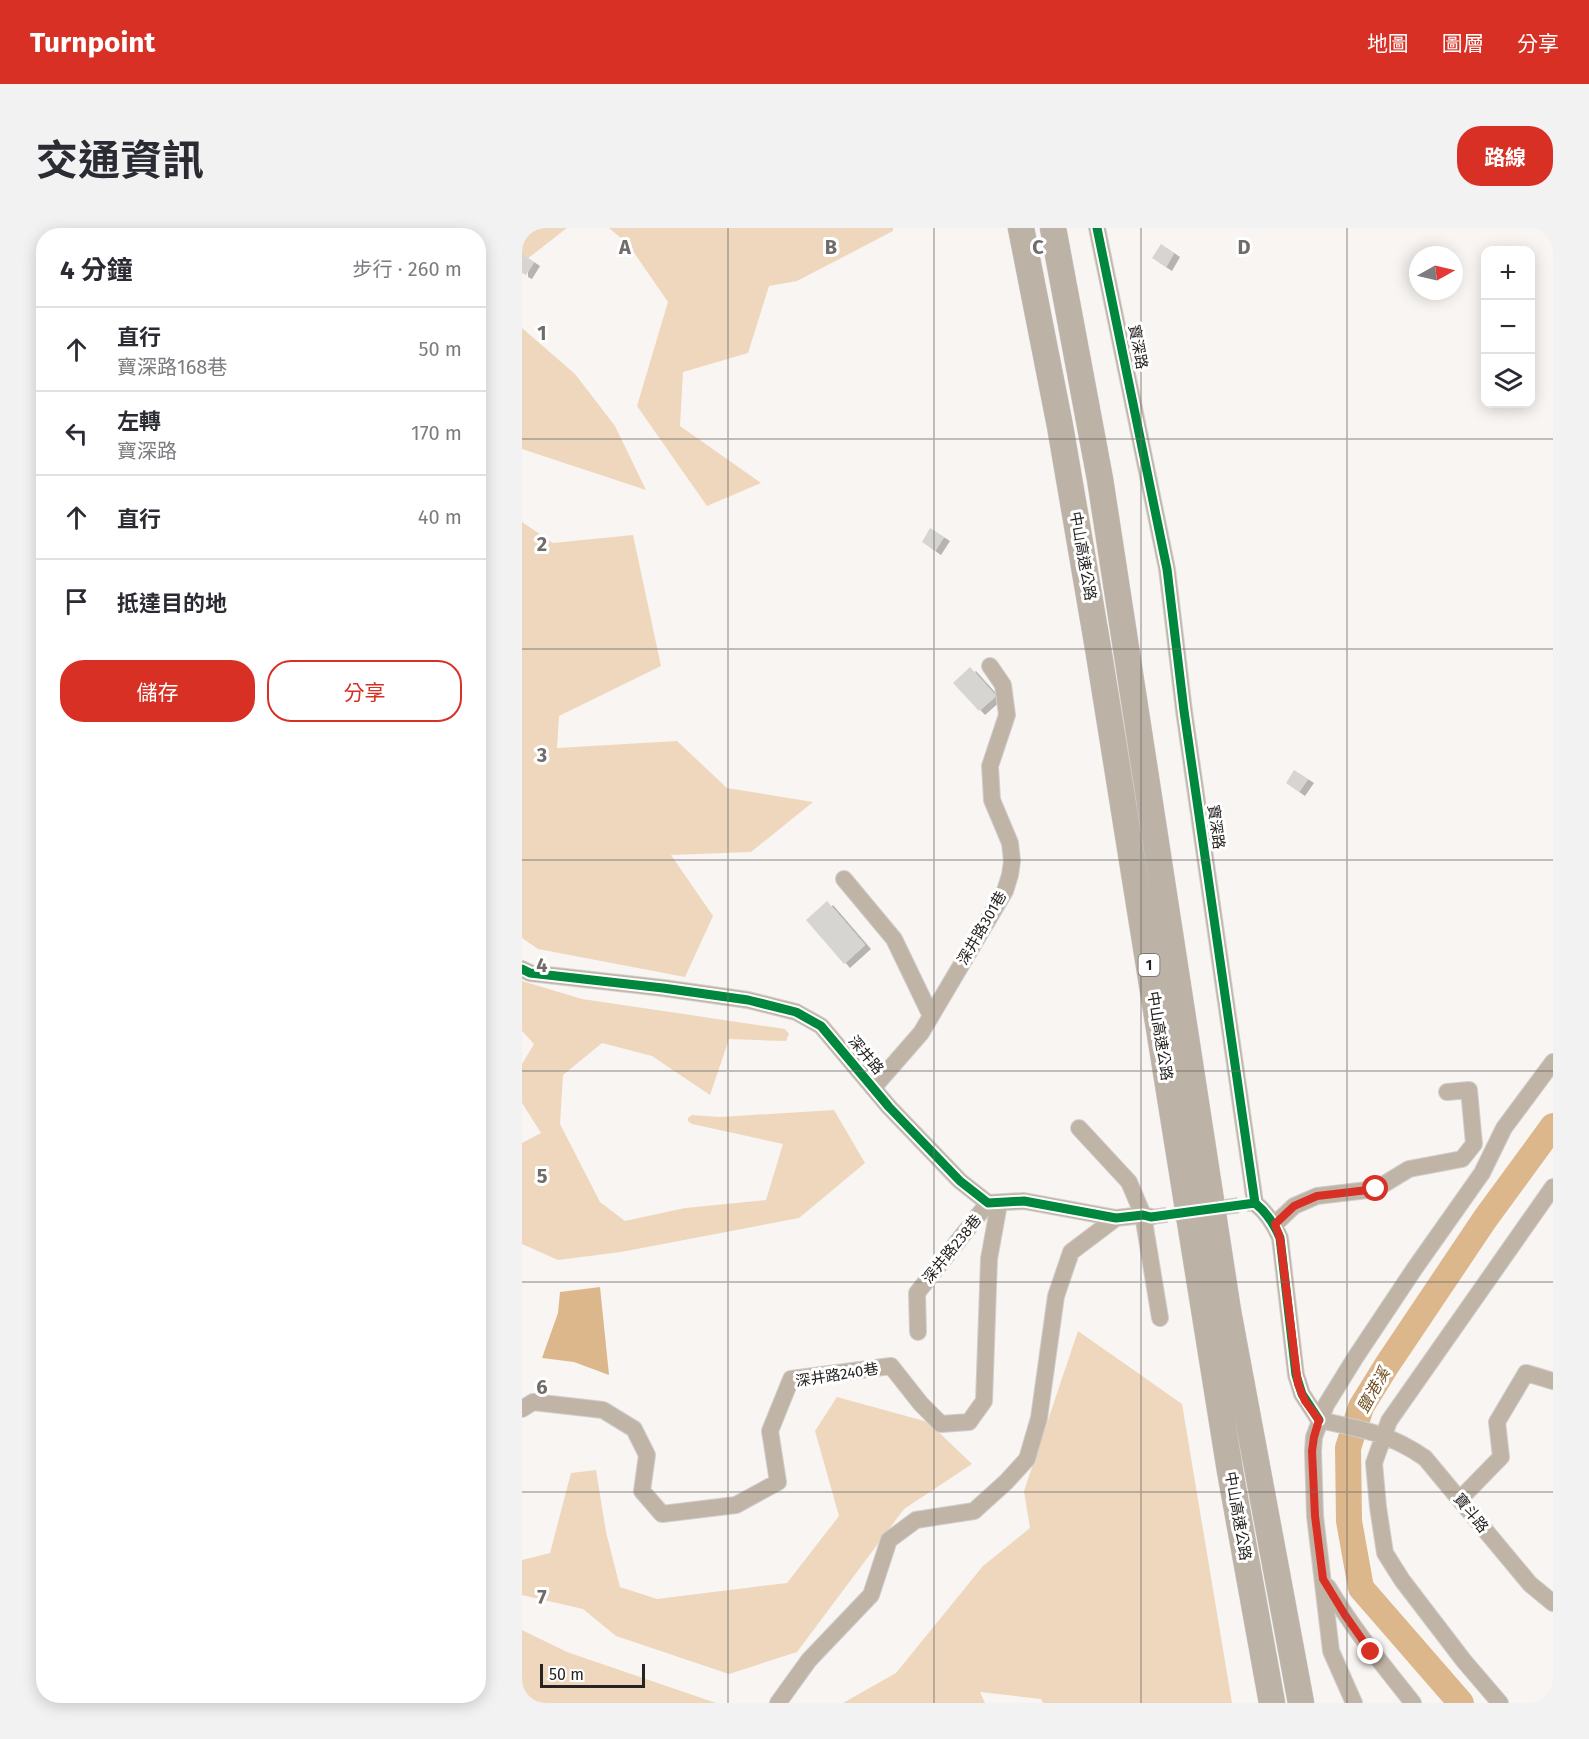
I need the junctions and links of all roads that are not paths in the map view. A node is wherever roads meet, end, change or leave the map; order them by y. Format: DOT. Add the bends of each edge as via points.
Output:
graph roads {
  1 [pos="1021,228"];
  2 [pos="1053,228"];
  3 [pos="1097,228"];
  4 [pos="990,666"];
  5 [pos="844,879"];
  6 [pos="522,969"];
  7 [pos="931,1016"];
  8 [pos="1553,1062"];
  9 [pos="873,1088"];
  10 [pos="1447,1092"];
  11 [pos="1079,1128"];
  12 [pos="1553,1187"];
  13 [pos="993,1204"];
  14 [pos="1147,1216"];
  15 [pos="1116,1218"];
  16 [pos="1275,1224"];
  17 [pos="1160,1318"];
  18 [pos="918,1332"];
  19 [pos="1553,1381"];
  20 [pos="522,1409"];
  21 [pos="1319,1420"];
  22 [pos="1382,1434"];
  23 [pos="1460,1499"];
  24 [pos="1323,1579"];
  25 [pos="1553,1603"];
  26 [pos="778,1703"];
  27 [pos="1272,1703"];
  28 [pos="1301,1703"];
  29 [pos="1354,1703"];
  30 [pos="1413,1703"];
  31 [pos="1500,1703"];
  1 -- 27 [label="highway, 中山高速公路 / 1" via="1098,648 1228,1459"];
  2 -- 28 [label="highway, 中山高速公路 / 1" via="1100,479 1228,1311"];
  3 -- 16 [label="street, 寶深路" via="1167,569 1255,1203"];
  4 -- 7 [label="street, 深井路301巷" via="1003,685 1007,715 990,766 992,800 1010,843 1010,875 1005,891"];
  5 -- 7 [label="street" via="894,939"];
  6 -- 9 [label="street, 深井路" via="748,1000 796,1012 821,1026"];
  7 -- 9 [label="street, 深井路301巷"];
  8 -- 21 [label="street" via="1504,1128 1482,1173 1355,1358"];
  9 -- 13 [label="street, 深井路" via="960,1180"];
  10 -- 16 [label="street" via="1469,1090 1474,1144 1462,1159 1409,1169 1376,1189 1317,1196 1294,1206"];
  11 -- 14 [label="street" via="1130,1182"];
  12 -- 22 [label="street"];
  13 -- 15 [label="street" via="1024,1201"];
  13 -- 18 [label="street, 深井路238巷" via="917,1293"];
  13 -- 20 [label="street, 深井路240巷" via="984,1401 969,1422 941,1424 891,1366 791,1379 770,1431 778,1482 736,1504 662,1514 642,1491 647,1455 634,1429 603,1410 533,1402"];
  14 -- 15 [label="street"];
  14 -- 17 [label="street"];
  15 -- 26 [label="street" via="1071,1252 1056,1296 1039,1418 1027,1459 974,1511 916,1520 889,1540 871,1595 808,1660"];
  16 -- 21 [label="street" via="1298,1384"];
  19 -- 23 [label="street" via="1526,1373 1497,1422 1501,1456"];
  21 -- 22 [label="street, 寶斗路"];
  21 -- 24 [label="street" via="1312,1451"];
  22 -- 23 [label="street, 寶斗路" via="1425,1458"];
  22 -- 31 [label="street" via="1374,1462 1385,1553 1464,1661"];
  23 -- 25 [label="street, 寶斗路" via="1530,1584"];
  24 -- 29 [label="street" via="1331,1651"];
  24 -- 30 [label="street" via="1351,1624"];
}
